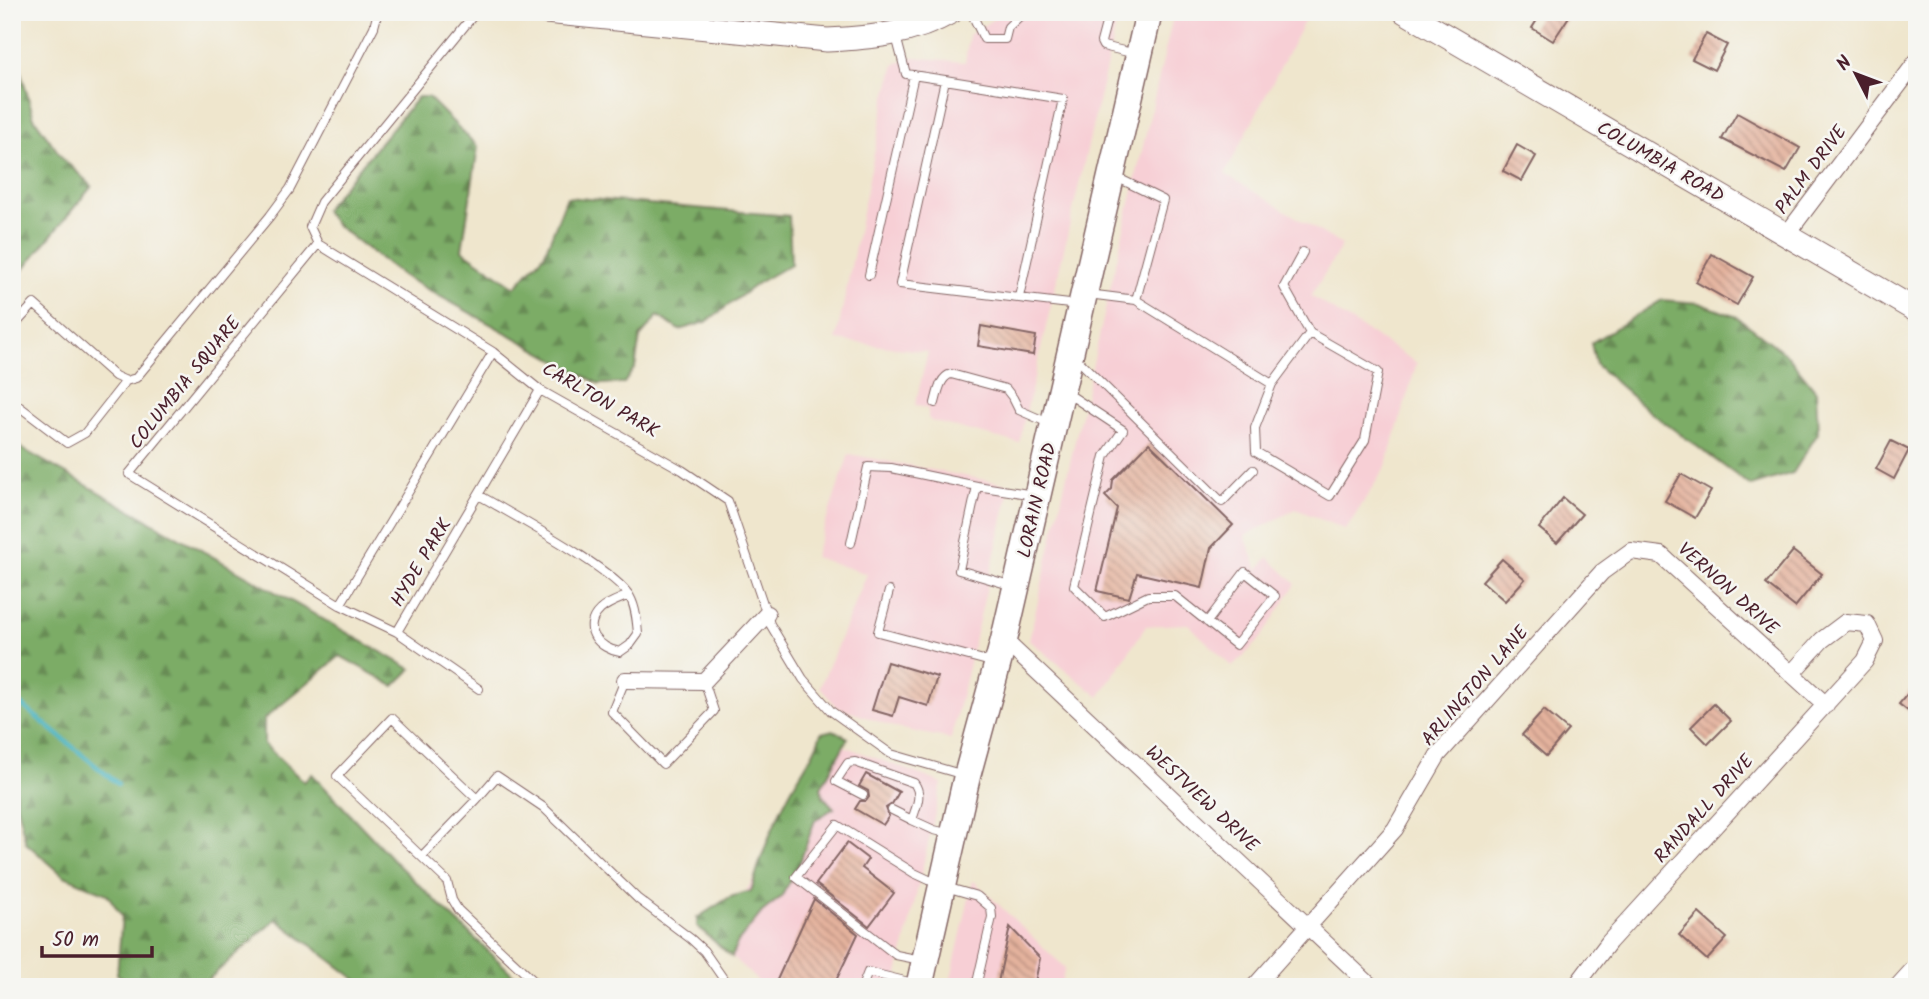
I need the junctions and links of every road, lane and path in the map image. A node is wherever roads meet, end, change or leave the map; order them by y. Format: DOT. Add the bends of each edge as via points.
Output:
graph roads {
  1 [pos="377,12"];
  2 [pos="475,12"];
  3 [pos="545,12"];
  4 [pos="951,12"];
  5 [pos="971,12"];
  6 [pos="1024,12"];
  7 [pos="1090,12"];
  8 [pos="1149,12"];
  9 [pos="1405,12"];
  10 [pos="1109,14"];
  11 [pos="895,33"];
  12 [pos="1139,55"];
  13 [pos="1917,61"];
  14 [pos="914,75"];
  15 [pos="945,80"];
  16 [pos="1111,175"];
  17 [pos="1787,234"];
  18 [pos="318,244"];
  19 [pos="1303,252"];
  20 [pos="869,275"];
  21 [pos="1019,297"];
  22 [pos="1082,300"];
  23 [pos="1136,300"];
  24 [pos="1917,311"];
  25 [pos="12,328"];
  26 [pos="1310,333"];
  27 [pos="493,352"];
  28 [pos="1070,353"];
  29 [pos="126,381"];
  30 [pos="1272,384"];
  31 [pos="1062,389"];
  32 [pos="540,390"];
  33 [pos="12,401"];
  34 [pos="935,402"];
  35 [pos="1054,425"];
  36 [pos="1253,470"];
  37 [pos="977,486"];
  38 [pos="479,495"];
  39 [pos="1037,496"];
  40 [pos="851,543"];
  41 [pos="1631,551"];
  42 [pos="1016,587"];
  43 [pos="889,591"];
  44 [pos="629,595"];
  45 [pos="340,605"];
  46 [pos="767,614"];
  47 [pos="1207,622"];
  48 [pos="397,632"];
  49 [pos="1001,652"];
  50 [pos="1792,673"];
  51 [pos="625,680"];
  52 [pos="704,681"];
  53 [pos="479,689"];
  54 [pos="1826,705"];
  55 [pos="967,776"];
  56 [pos="863,795"];
  57 [pos="477,799"];
  58 [pos="892,810"];
  59 [pos="912,820"];
  60 [pos="954,835"];
  61 [pos="422,856"];
  62 [pos="942,886"];
  63 [pos="1310,926"];
  64 [pos="1917,965"];
  65 [pos="921,977"];
  66 [pos="540,987"];
  67 [pos="729,987"];
  68 [pos="862,987"];
  69 [pos="976,987"];
  70 [pos="1254,987"];
  71 [pos="1372,987"];
  72 [pos="1575,987"];
  73 [pos="1897,987"];
  1 -- 29 [label="lane" via="374,27 289,189 143,371"];
  2 -- 18 [label="lane" via="321,202 310,227"];
  3 -- 11 [label="street" via="827,40"];
  4 -- 11 [label="street"];
  5 -- 6 [label="lane" via="984,38 1005,39 1008,27"];
  7 -- 10 [label="lane"];
  8 -- 12 [label="main road, LORAIN ROAD"];
  9 -- 17 [label="street, COLUMBIA ROAD"];
  10 -- 12 [label="lane" via="1103,46"];
  11 -- 14 [label="lane" via="904,72"];
  12 -- 16 [label="main road, LORAIN ROAD"];
  13 -- 17 [label="street, PALM DRIVE"];
  14 -- 15 [label="lane"];
  14 -- 20 [label="lane"];
  15 -- 21 [label="lane" via="1063,99"];
  15 -- 21 [label="lane" via="900,284"];
  16 -- 22 [label="main road, LORAIN ROAD"];
  16 -- 23 [label="lane" via="1163,200"];
  17 -- 24 [label="street, COLUMBIA ROAD"];
  18 -- 27 [label="lane, CARLTON PARK"];
  18 -- 45 [label="lane, COLUMBIA SQUARE" via="129,474"];
  19 -- 26 [label="lane" via="1283,287"];
  21 -- 22 [label="lane"];
  22 -- 23 [label="lane"];
  22 -- 28 [label="main road, LORAIN ROAD"];
  23 -- 30 [label="lane"];
  25 -- 29 [label="lane" via="34,304"];
  26 -- 30 [label="lane"];
  26 -- 30 [label="lane" via="1378,372 1365,440 1330,496 1256,452 1255,428"];
  27 -- 32 [label="lane, CARLTON PARK"];
  27 -- 45 [label="lane"];
  28 -- 31 [label="main road, LORAIN ROAD"];
  28 -- 36 [label="lane" via="1222,502"];
  29 -- 33 [label="lane" via="85,433 67,443"];
  31 -- 35 [label="main road, LORAIN ROAD"];
  31 -- 47 [label="lane" via="1123,430 1105,456 1074,586 1104,617 1148,596 1175,596"];
  32 -- 38 [label="lane, HYDE PARK"];
  32 -- 46 [label="lane, CARLTON PARK" via="728,500"];
  34 -- 35 [label="lane" via="941,383 951,374 1006,389 1019,410"];
  35 -- 39 [label="main road, LORAIN ROAD"];
  37 -- 39 [label="lane"];
  37 -- 40 [label="lane" via="868,467"];
  37 -- 42 [label="lane" via="959,570"];
  38 -- 44 [label="lane" via="604,571"];
  38 -- 48 [label="lane, HYDE PARK"];
  39 -- 42 [label="main road, LORAIN ROAD"];
  41 -- 50 [label="street, VERNON DRIVE" via="1661,555"];
  41 -- 63 [label="street, ARLINGTON LANE" via="1602,572 1438,755 1395,829"];
  42 -- 49 [label="main road, LORAIN ROAD"];
  43 -- 49 [label="lane" via="878,632"];
  44 -- 44 [label="lane" via="638,634 620,652 607,650 592,631 593,620 600,609"];
  45 -- 48 [label="lane"];
  46 -- 52 [label="street"];
  46 -- 55 [label="lane, CARLTON PARK" via="803,679 831,711 891,754"];
  47 -- 47 [label="lane" via="1236,645 1275,596 1245,572"];
  48 -- 53 [label="lane, HYDE PARK"];
  49 -- 55 [label="main road, LORAIN ROAD"];
  49 -- 63 [label="street, WESTVIEW DRIVE"];
  50 -- 54 [label="street, VERNON DRIVE"];
  50 -- 54 [label="street, RANDALL DRIVE" via="1846,622 1867,625 1875,640 1865,662"];
  51 -- 52 [label="street"];
  51 -- 52 [label="lane" via="612,712 663,764 714,710"];
  54 -- 72 [label="street, RANDALL DRIVE" via="1609,942"];
  55 -- 60 [label="main road, LORAIN ROAD"];
  56 -- 59 [label="lane" via="836,781 848,763 914,783 919,798"];
  57 -- 61 [label="lane"];
  57 -- 61 [label="lane" via="392,718 337,776"];
  57 -- 67 [label="lane" via="497,776 543,807 638,899 697,945"];
  58 -- 59 [label="lane"];
  59 -- 60 [label="lane"];
  60 -- 62 [label="main road, LORAIN ROAD"];
  61 -- 66 [label="lane" via="447,881 458,910"];
  62 -- 65 [label="main road, LORAIN ROAD"];
  62 -- 65 [label="lane" via="836,825 796,877"];
  62 -- 69 [label="lane" via="977,896 990,908 992,917"];
  63 -- 70 [label="street, ARLINGTON LANE"];
  63 -- 71 [label="street, WESTVIEW DRIVE"];
  64 -- 73 [label="street"];
  65 -- 68 [label="lane" via="868,972"];
}
